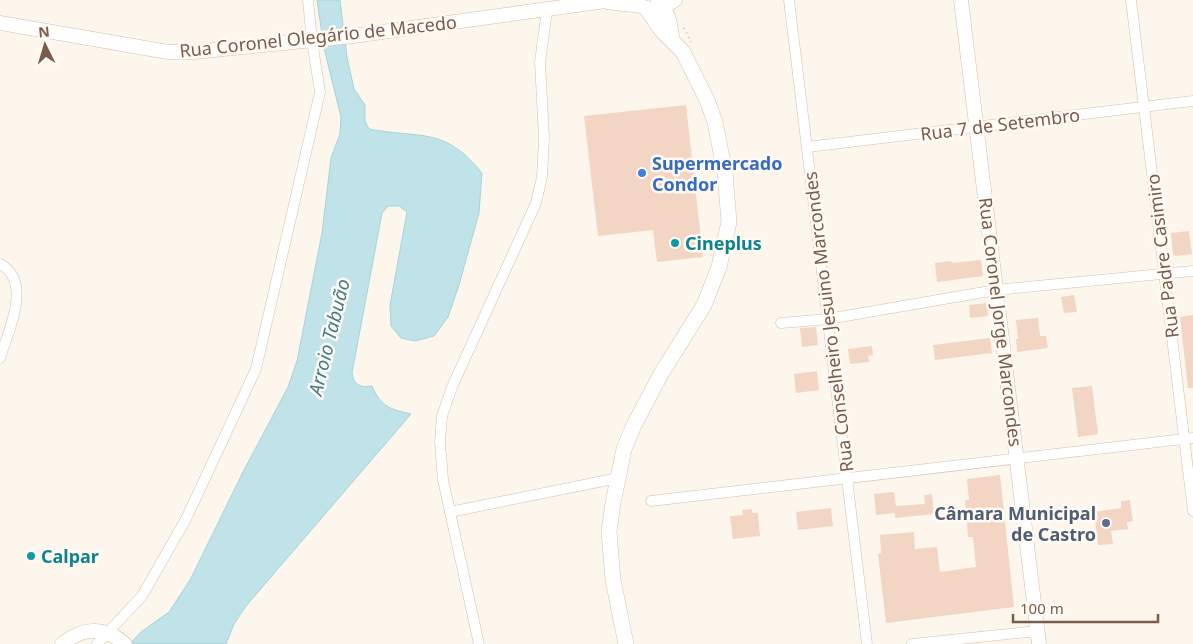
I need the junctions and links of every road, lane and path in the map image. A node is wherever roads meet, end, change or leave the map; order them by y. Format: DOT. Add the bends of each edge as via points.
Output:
graph roads {
  1 [pos="308,0"];
  2 [pos="675,0"];
  3 [pos="789,0"];
  4 [pos="961,0"];
  5 [pos="1131,0"];
  6 [pos="610,1"];
  7 [pos="649,3"];
  8 [pos="532,6"];
  9 [pos="548,10"];
  10 [pos="0,23"];
  11 [pos="682,24"];
  12 [pos="316,40"];
  13 [pos="693,48"];
  14 [pos="1193,101"];
  15 [pos="1144,107"];
  16 [pos="977,127"];
  17 [pos="807,147"];
  18 [pos="0,264"];
  19 [pos="1193,271"];
  20 [pos="1164,274"];
  21 [pos="996,290"];
  22 [pos="828,319"];
  23 [pos="781,323"];
  24 [pos="0,358"];
  25 [pos="1188,438"];
  26 [pos="1018,457"];
  27 [pos="618,478"];
  28 [pos="847,478"];
  29 [pos="651,501"];
  30 [pos="450,512"];
  31 [pos="1193,512"];
  32 [pos="108,633"];
  33 [pos="1038,637"];
  34 [pos="62,644"];
  35 [pos="97,644"];
  36 [pos="125,644"];
  37 [pos="479,644"];
  38 [pos="626,644"];
  39 [pos="867,644"];
  40 [pos="912,644"];
  1 -- 12 [label="street"];
  2 -- 7 [label="street, Rua Coronel Olegário de Macedo"];
  3 -- 17 [label="street, Rua Conselheiro Jesuino Marcondes"];
  4 -- 16 [label="street, Rua Coronel Jorge Marcondes"];
  5 -- 15 [label="street, Rua Padre Casimiro"];
  6 -- 7 [label="street, Rua Coronel Olegário de Macedo"];
  6 -- 9 [label="street, Rua Coronel Olegário de Macedo"];
  7 -- 27 [label="main road" via="662,31 682,52 708,100 725,172 728,222 719,267 704,305 634,425 624,449"];
  8 -- 9 [label="street, Rua Coronel Olegário de Macedo"];
  8 -- 12 [label="street, Rua Coronel Olegário de Macedo"];
  9 -- 30 [label="street" via="540,62 544,138 542,177 536,203 452,387 442,416 443,480"];
  10 -- 12 [label="street, Rua Coronel Olegário de Macedo" via="168,52"];
  11 -- 13 [label="path"];
  12 -- 32 [label="street" via="320,92 256,369 186,519 142,596"];
  14 -- 15 [label="street, Rua 7 de Setembro"];
  15 -- 16 [label="street, Rua 7 de Setembro"];
  15 -- 20 [label="street, Rua Padre Casimiro"];
  16 -- 17 [label="street, Rua 7 de Setembro"];
  16 -- 21 [label="street, Rua Coronel Jorge Marcondes"];
  17 -- 22 [label="street, Rua Conselheiro Jesuino Marcondes"];
  18 -- 24 [label="street" via="6,267 17,287 17,302"];
  19 -- 20 [label="street"];
  20 -- 21 [label="street"];
  20 -- 25 [label="street, Rua Padre Casimiro"];
  21 -- 22 [label="street"];
  21 -- 26 [label="street, Rua Coronel Jorge Marcondes"];
  22 -- 23 [label="street"];
  22 -- 28 [label="street, Rua Conselheiro Jesuino Marcondes"];
  25 -- 26 [label="street"];
  25 -- 31 [label="street, Rua Padre Casimiro"];
  26 -- 28 [label="street"];
  26 -- 33 [label="street, Rua Coronel Jorge Marcondes"];
  27 -- 30 [label="street"];
  27 -- 38 [label="main road" via="609,532 613,580"];
  28 -- 29 [label="street"];
  28 -- 39 [label="street, Rua Conselheiro Jesuino Marcondes"];
  30 -- 37 [label="street"];
  32 -- 34 [label="street" via="86,631 71,636"];
  32 -- 35 [label="street"];
  32 -- 36 [label="street"];
  33 -- 40 [label="street"];
}
